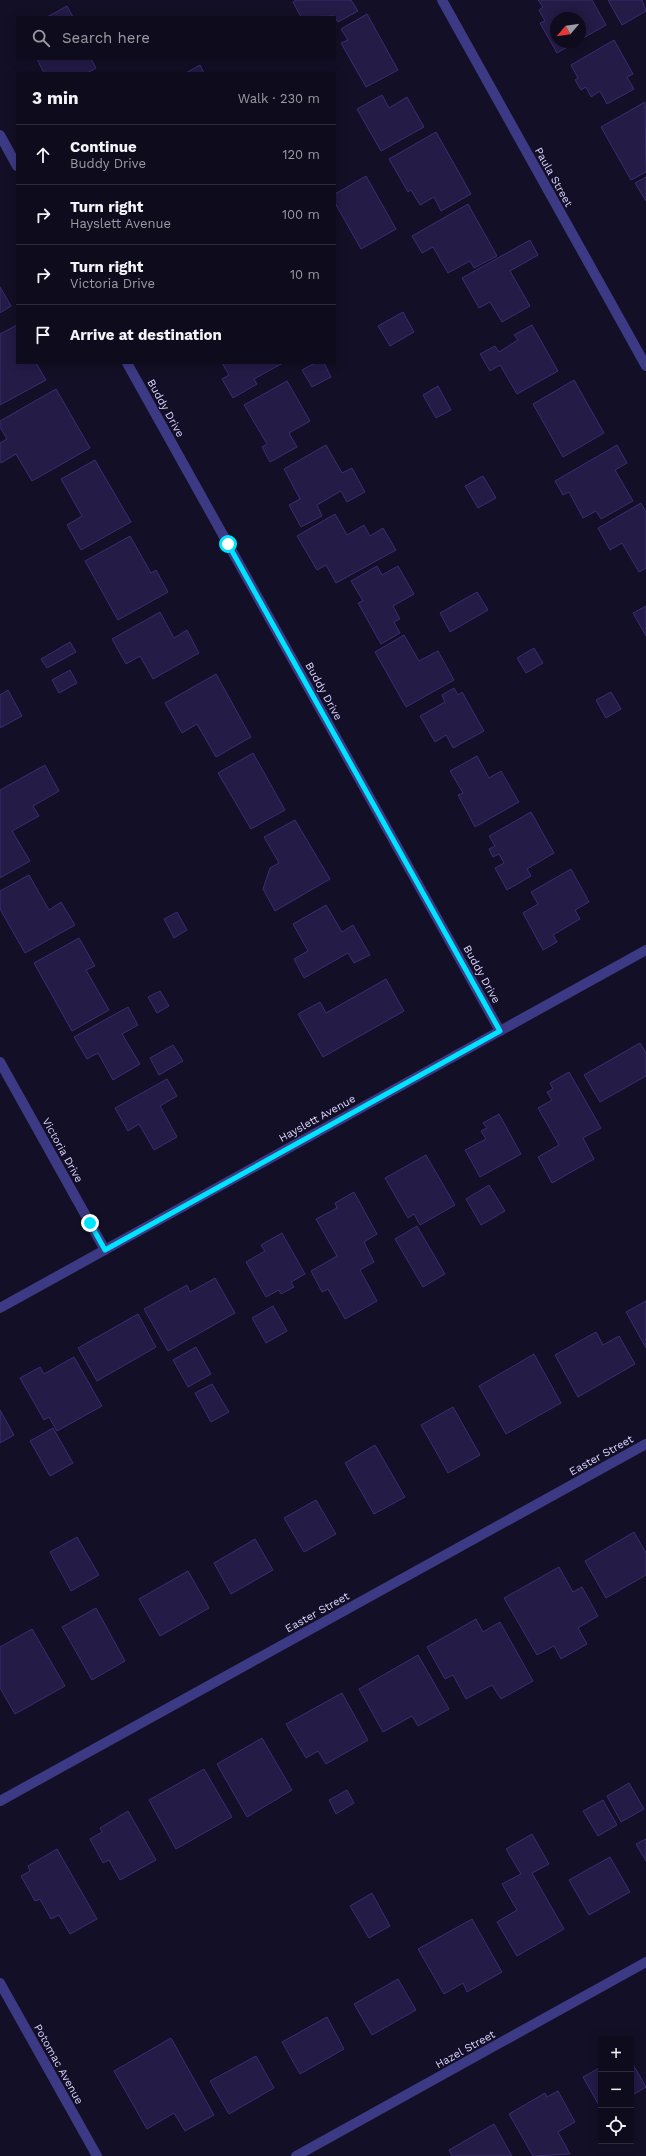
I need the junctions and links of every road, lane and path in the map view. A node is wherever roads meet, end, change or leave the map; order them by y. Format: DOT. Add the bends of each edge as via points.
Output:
graph roads {
  1 [pos="442,0"];
  2 [pos="0,135"];
  3 [pos="16,164"];
  4 [pos="128,364"];
  5 [pos="646,366"];
  6 [pos="646,950"];
  7 [pos="500,1031"];
  8 [pos="0,1062"];
  9 [pos="105,1250"];
  10 [pos="0,1308"];
  11 [pos="646,1444"];
  12 [pos="0,1801"];
  13 [pos="646,1962"];
  14 [pos="0,1983"];
  15 [pos="97,2156"];
  16 [pos="296,2156"];
  1 -- 5 [label="street, Paula Street"];
  2 -- 3 [label="street"];
  4 -- 7 [label="street, Buddy Drive"];
  6 -- 7 [label="street, Hayslett Avenue"];
  7 -- 9 [label="street, Hayslett Avenue"];
  8 -- 9 [label="street, Victoria Drive"];
  9 -- 10 [label="street, Hayslett Avenue"];
  11 -- 12 [label="street, Easter Street"];
  13 -- 16 [label="street, Hazel Street"];
  14 -- 15 [label="street, Potomac Avenue"];
}
